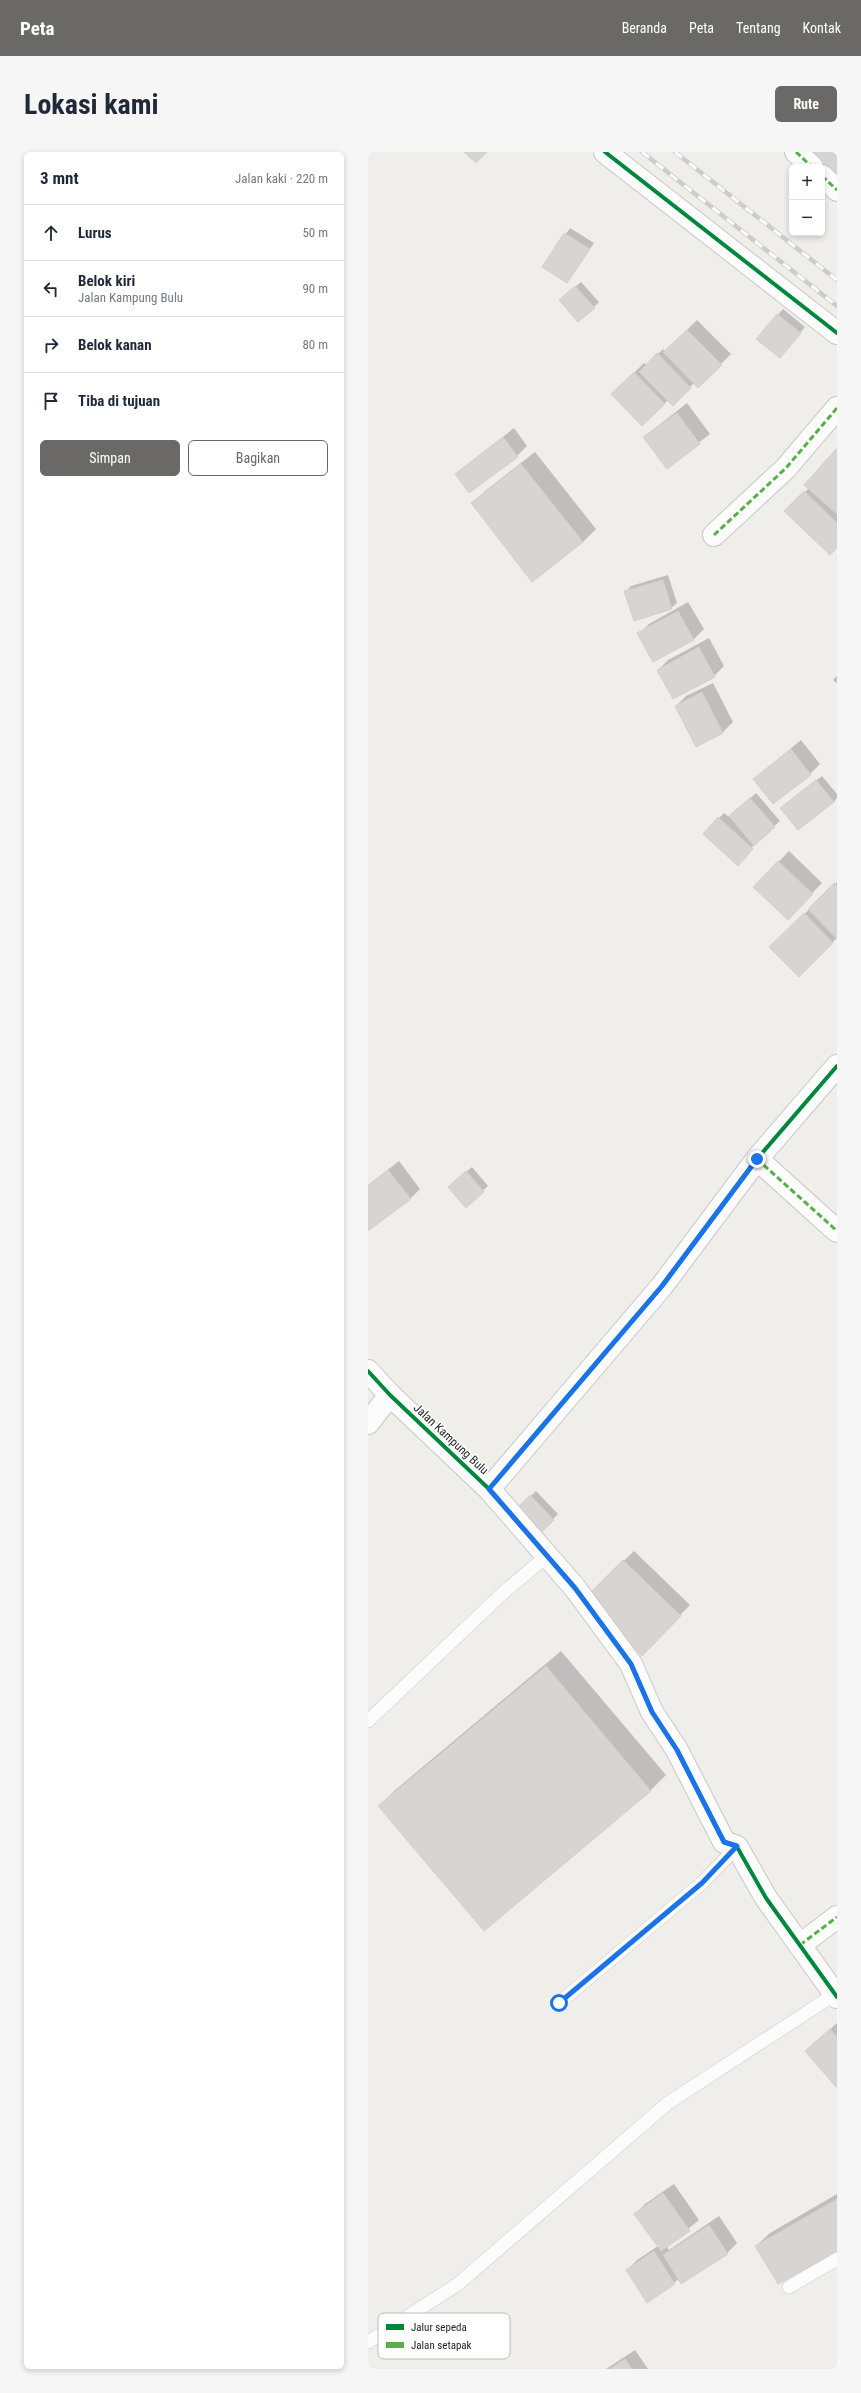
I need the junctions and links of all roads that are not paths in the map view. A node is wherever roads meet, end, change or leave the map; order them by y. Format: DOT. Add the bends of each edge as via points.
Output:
graph roads {
  1 [pos="605,152"];
  2 [pos="796,152"];
  3 [pos="809,164"];
  4 [pos="825,179"];
  5 [pos="837,190"];
  6 [pos="837,333"];
  7 [pos="837,408"];
  8 [pos="714,535"];
  9 [pos="837,1066"];
  10 [pos="757,1159"];
  11 [pos="837,1231"];
  12 [pos="368,1371"];
  13 [pos="390,1395"];
  14 [pos="368,1423"];
  15 [pos="489,1489"];
  16 [pos="548,1555"];
  17 [pos="368,1721"];
  18 [pos="737,1846"];
  19 [pos="837,1917"];
  20 [pos="800,1945"];
  21 [pos="836,1995"];
  22 [pos="559,2003"];
  23 [pos="837,2259"];
  24 [pos="789,2287"];
  25 [pos="413,2313"];
  26 [pos="378,2336"];
  27 [pos="368,2342"];
  1 -- 6 [label="street"];
  2 -- 3 [label="street"];
  4 -- 5 [label="street"];
  7 -- 8 [label="street" via="786,468"];
  9 -- 10 [label="street"];
  10 -- 11 [label="street"];
  10 -- 15 [label="street" via="662,1286"];
  12 -- 13 [label="street, Jalan Kampung Bulu"];
  13 -- 14 [label="street"];
  13 -- 15 [label="street, Jalan Kampung Bulu"];
  15 -- 16 [label="street, Jalan Kampung Bulu"];
  16 -- 17 [label="lane" via="504,1592"];
  16 -- 18 [label="street, Jalan Kampung Bulu" via="631,1664 652,1712 677,1750 724,1842"];
  18 -- 20 [label="street, Jalan Kampung Bulu" via="766,1898"];
  18 -- 22 [label="lane" via="702,1883"];
  19 -- 20 [label="street"];
  20 -- 21 [label="street, Jalan Kampung Bulu"];
  21 -- 25 [label="lane" via="668,2103 458,2284"];
  23 -- 24 [label="lane"];
  26 -- 27 [label="lane"];
}
